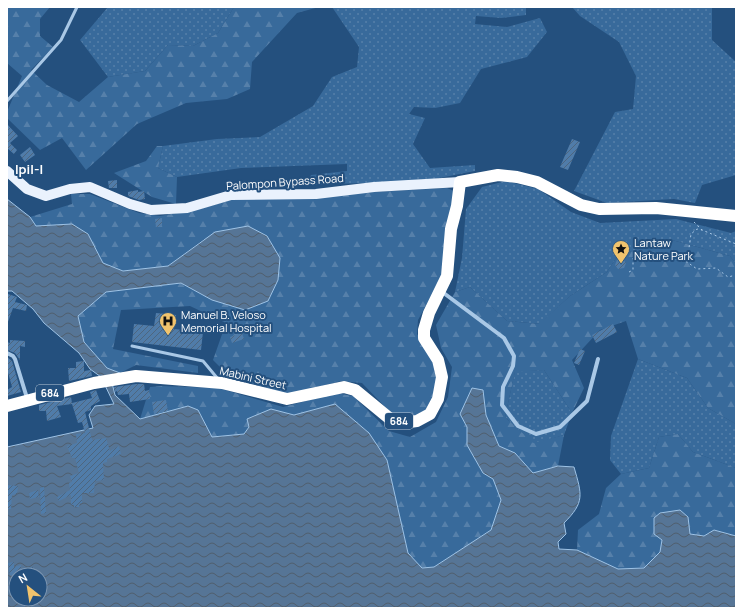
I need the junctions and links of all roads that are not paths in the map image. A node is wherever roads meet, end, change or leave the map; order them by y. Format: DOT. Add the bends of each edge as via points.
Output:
graph roads {
  1 [pos="77,7"];
  2 [pos="7,102"];
  3 [pos="7,171"];
  4 [pos="460,182"];
  5 [pos="736,216"];
  6 [pos="441,290"];
  7 [pos="132,346"];
  8 [pos="7,353"];
  9 [pos="598,359"];
  10 [pos="222,383"];
  11 [pos="28,399"];
  12 [pos="7,406"];
  1 -- 2 [label="lane" via="61,40"];
  3 -- 4 [label="main road, Palompon Bypass Road" via="27,189 46,196 70,189 90,188 151,210 187,208 232,195 316,194 374,187"];
  4 -- 5 [label="highway" via="517,176 536,182 580,204 599,209 656,208"];
  4 -- 6 [label="highway, Mabini Street / 684" via="451,229 447,276"];
  6 -- 9 [label="street" via="504,338 514,356 513,366 503,387 502,405 518,426 536,434 560,428 587,402"];
  6 -- 10 [label="highway, Mabini Street / 684" via="429,313 424,338 438,360 442,378 438,399 430,414 417,421 402,423 389,418 355,390 344,387 287,399"];
  7 -- 10 [label="lane" via="203,361"];
  8 -- 11 [label="street" via="15,359"];
  10 -- 11 [label="highway, Mabini Street / 684" via="136,376"];
  11 -- 12 [label="highway, Mabini Street / 684"];
}
